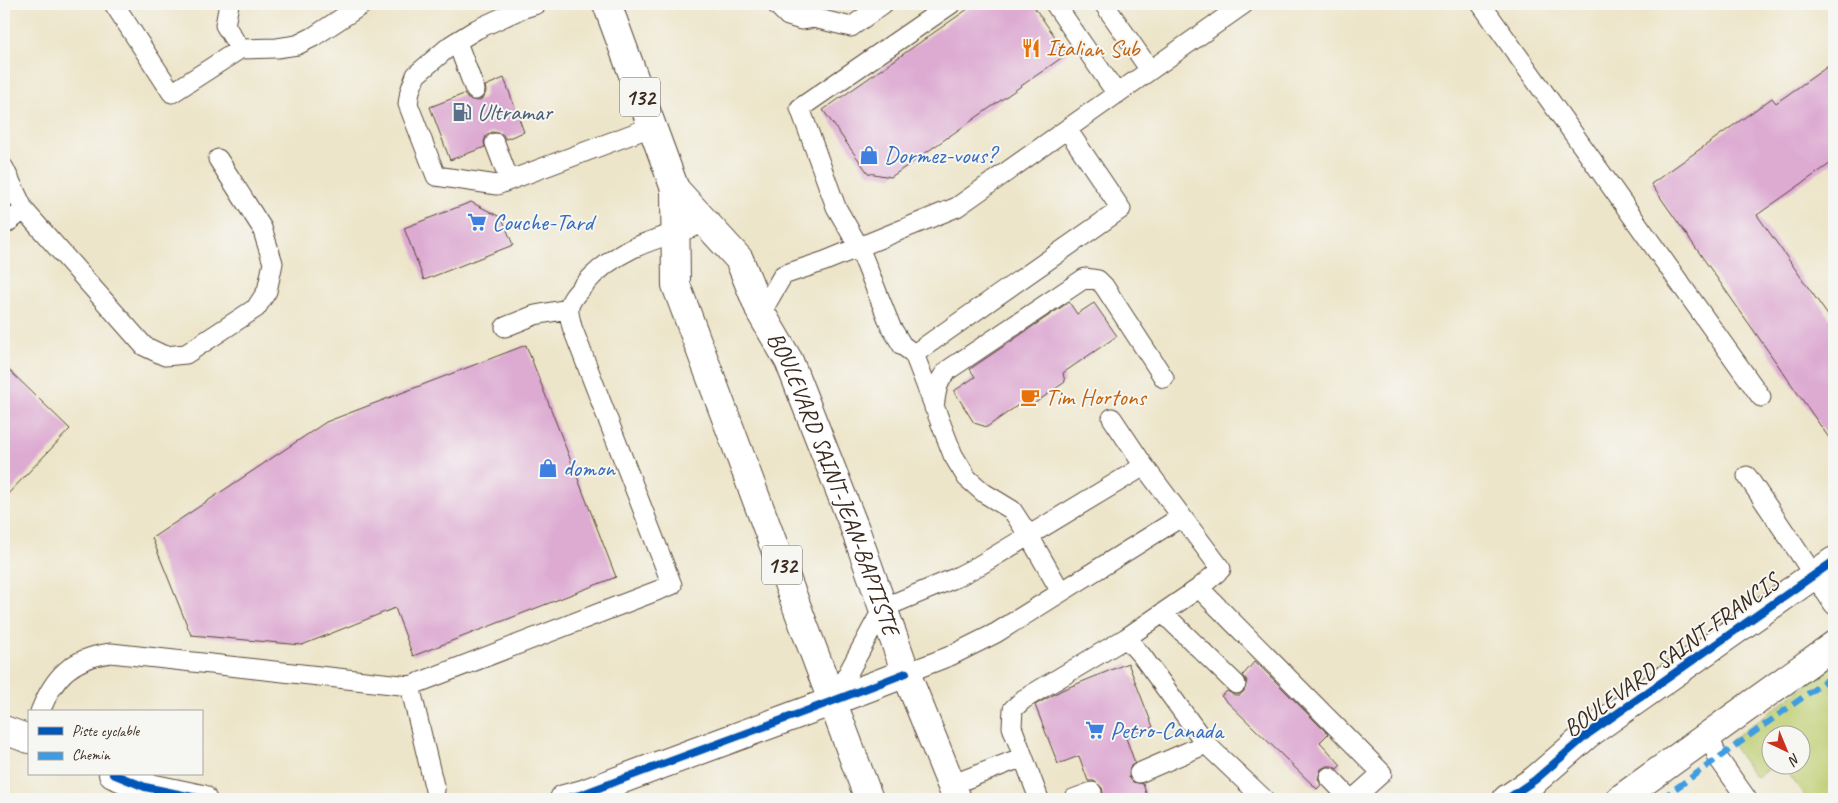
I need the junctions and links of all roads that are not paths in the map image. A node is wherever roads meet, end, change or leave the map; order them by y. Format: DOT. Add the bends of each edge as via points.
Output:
graph roads {
  1 [pos="114,4"];
  2 [pos="229,4"];
  3 [pos="362,4"];
  4 [pos="537,4"];
  5 [pos="607,4"];
  6 [pos="776,4"];
  7 [pos="883,4"];
  8 [pos="951,4"];
  9 [pos="1055,4"];
  10 [pos="1104,4"];
  11 [pos="1244,4"];
  12 [pos="1481,4"];
  13 [pos="457,42"];
  14 [pos="240,48"];
  15 [pos="1150,70"];
  16 [pos="475,90"];
  17 [pos="1117,94"];
  18 [pos="651,127"];
  19 [pos="1067,129"];
  20 [pos="495,143"];
  21 [pos="218,159"];
  22 [pos="4,168"];
  23 [pos="509,180"];
  24 [pos="675,189"];
  25 [pos="24,210"];
  26 [pos="706,223"];
  27 [pos="4,225"];
  28 [pos="676,232"];
  29 [pos="859,247"];
  30 [pos="568,309"];
  31 [pos="761,313"];
  32 [pos="505,327"];
  33 [pos="914,354"];
  34 [pos="1164,378"];
  35 [pos="1761,397"];
  36 [pos="934,408"];
  37 [pos="1112,418"];
  38 [pos="1144,466"];
  39 [pos="1747,476"];
  40 [pos="1181,516"];
  41 [pos="1029,536"];
  42 [pos="1824,569"];
  43 [pos="1198,588"];
  44 [pos="1061,592"];
  45 [pos="1834,605"];
  46 [pos="883,608"];
  47 [pos="1163,613"];
  48 [pos="1126,638"];
  49 [pos="1834,644"];
  50 [pos="906,673"];
  51 [pos="1236,684"];
  52 [pos="410,686"];
  53 [pos="833,702"];
  54 [pos="41,710"];
  55 [pos="4,730"];
  56 [pos="1709,736"];
  57 [pos="28,739"];
  58 [pos="1206,744"];
  59 [pos="1023,756"];
  60 [pos="1139,773"];
  61 [pos="118,776"];
  62 [pos="1329,777"];
  63 [pos="435,790"];
  64 [pos="954,792"];
  65 [pos="1092,792"];
  66 [pos="202,799"];
  67 [pos="564,799"];
  68 [pos="869,799"];
  69 [pos="1038,799"];
  70 [pos="1073,799"];
  71 [pos="1264,799"];
  72 [pos="1352,799"];
  73 [pos="1508,799"];
  74 [pos="1620,799"];
  75 [pos="1746,799"];
  1 -- 14 [label="lane" via="172,93"];
  2 -- 14 [label="lane" via="225,25"];
  3 -- 14 [label="lane" via="297,44 277,48"];
  4 -- 13 [label="lane" via="493,21"];
  5 -- 18 [label="main road, BOULEVARD SAINT-JEAN-BAPTISTE / 132"];
  6 -- 7 [label="lane" via="788,16 801,20 814,18 850,27"];
  8 -- 29 [label="lane" via="800,108 836,207"];
  9 -- 17 [label="lane"];
  10 -- 15 [label="lane"];
  11 -- 15 [label="lane"];
  12 -- 35 [label="lane"];
  13 -- 16 [label="lane"];
  13 -- 23 [label="lane" via="416,75 408,104 436,176 497,185"];
  15 -- 17 [label="lane"];
  17 -- 19 [label="lane"];
  18 -- 23 [label="lane"];
  18 -- 24 [label="main road, BOULEVARD SAINT-JEAN-BAPTISTE / 132"];
  19 -- 29 [label="lane" via="957,207"];
  19 -- 33 [label="lane" via="1121,209"];
  20 -- 23 [label="lane"];
  21 -- 25 [label="lane" via="262,228 273,263 267,290 256,308 186,354 165,356 144,346"];
  22 -- 25 [label="lane"];
  24 -- 26 [label="main road, BOULEVARD SAINT-JEAN-BAPTISTE / 132"];
  24 -- 28 [label="main road, BOULEVARD SAINT-JEAN-BAPTISTE / 132"];
  25 -- 27 [label="lane"];
  26 -- 28 [label="lane"];
  26 -- 31 [label="main road, BOULEVARD SAINT-JEAN-BAPTISTE / 132" via="739,259"];
  28 -- 30 [label="lane" via="647,241 615,257 593,275"];
  28 -- 53 [label="main road, BOULEVARD SAINT-JEAN-BAPTISTE / 132" via="676,285"];
  29 -- 31 [label="lane" via="783,275"];
  29 -- 33 [label="lane" via="891,327 902,345"];
  30 -- 32 [label="lane" via="535,315"];
  30 -- 52 [label="lane" via="572,327 672,585"];
  31 -- 46 [label="main road, BOULEVARD SAINT-JEAN-BAPTISTE / 132" via="789,361"];
  33 -- 36 [label="lane"];
  34 -- 36 [label="lane" via="1104,286 1098,280 1085,278 948,370 940,378"];
  36 -- 41 [label="lane" via="953,455 967,478 1012,510"];
  37 -- 38 [label="lane"];
  38 -- 40 [label="lane"];
  38 -- 41 [label="lane"];
  39 -- 42 [label="lane"];
  40 -- 43 [label="lane" via="1221,569"];
  40 -- 44 [label="lane"];
  41 -- 44 [label="lane"];
  41 -- 46 [label="lane" via="956,578"];
  42 -- 45 [label="lane"];
  42 -- 73 [label="main road, BOULEVARD SAINT-FRANCIS" via="1588,734 1536,780"];
  43 -- 47 [label="lane"];
  43 -- 72 [label="lane" via="1382,773"];
  44 -- 50 [label="lane" via="996,633"];
  46 -- 50 [label="main road, BOULEVARD SAINT-JEAN-BAPTISTE / 132"];
  46 -- 53 [label="lane"];
  47 -- 48 [label="lane"];
  47 -- 51 [label="lane"];
  48 -- 58 [label="lane"];
  48 -- 59 [label="lane" via="1024,699 1013,709 1012,727"];
  49 -- 56 [label="main road"];
  50 -- 53 [label="main road"];
  50 -- 64 [label="main road, BOULEVARD SAINT-JEAN-BAPTISTE / 132"];
  52 -- 54 [label="lane" via="111,652 93,655 59,676 47,693"];
  52 -- 63 [label="lane"];
  53 -- 67 [label="main road"];
  53 -- 68 [label="main road, BOULEVARD SAINT-JEAN-BAPTISTE / 132"];
  55 -- 57 [label="main road"];
  56 -- 74 [label="main road"];
  56 -- 75 [label="lane" via="1718,758"];
  58 -- 60 [label="lane"];
  58 -- 71 [label="lane"];
  59 -- 64 [label="lane"];
  59 -- 69 [label="lane"];
  61 -- 66 [label="main road" via="145,787"];
  62 -- 72 [label="lane"];
  65 -- 70 [label="lane"];
}
